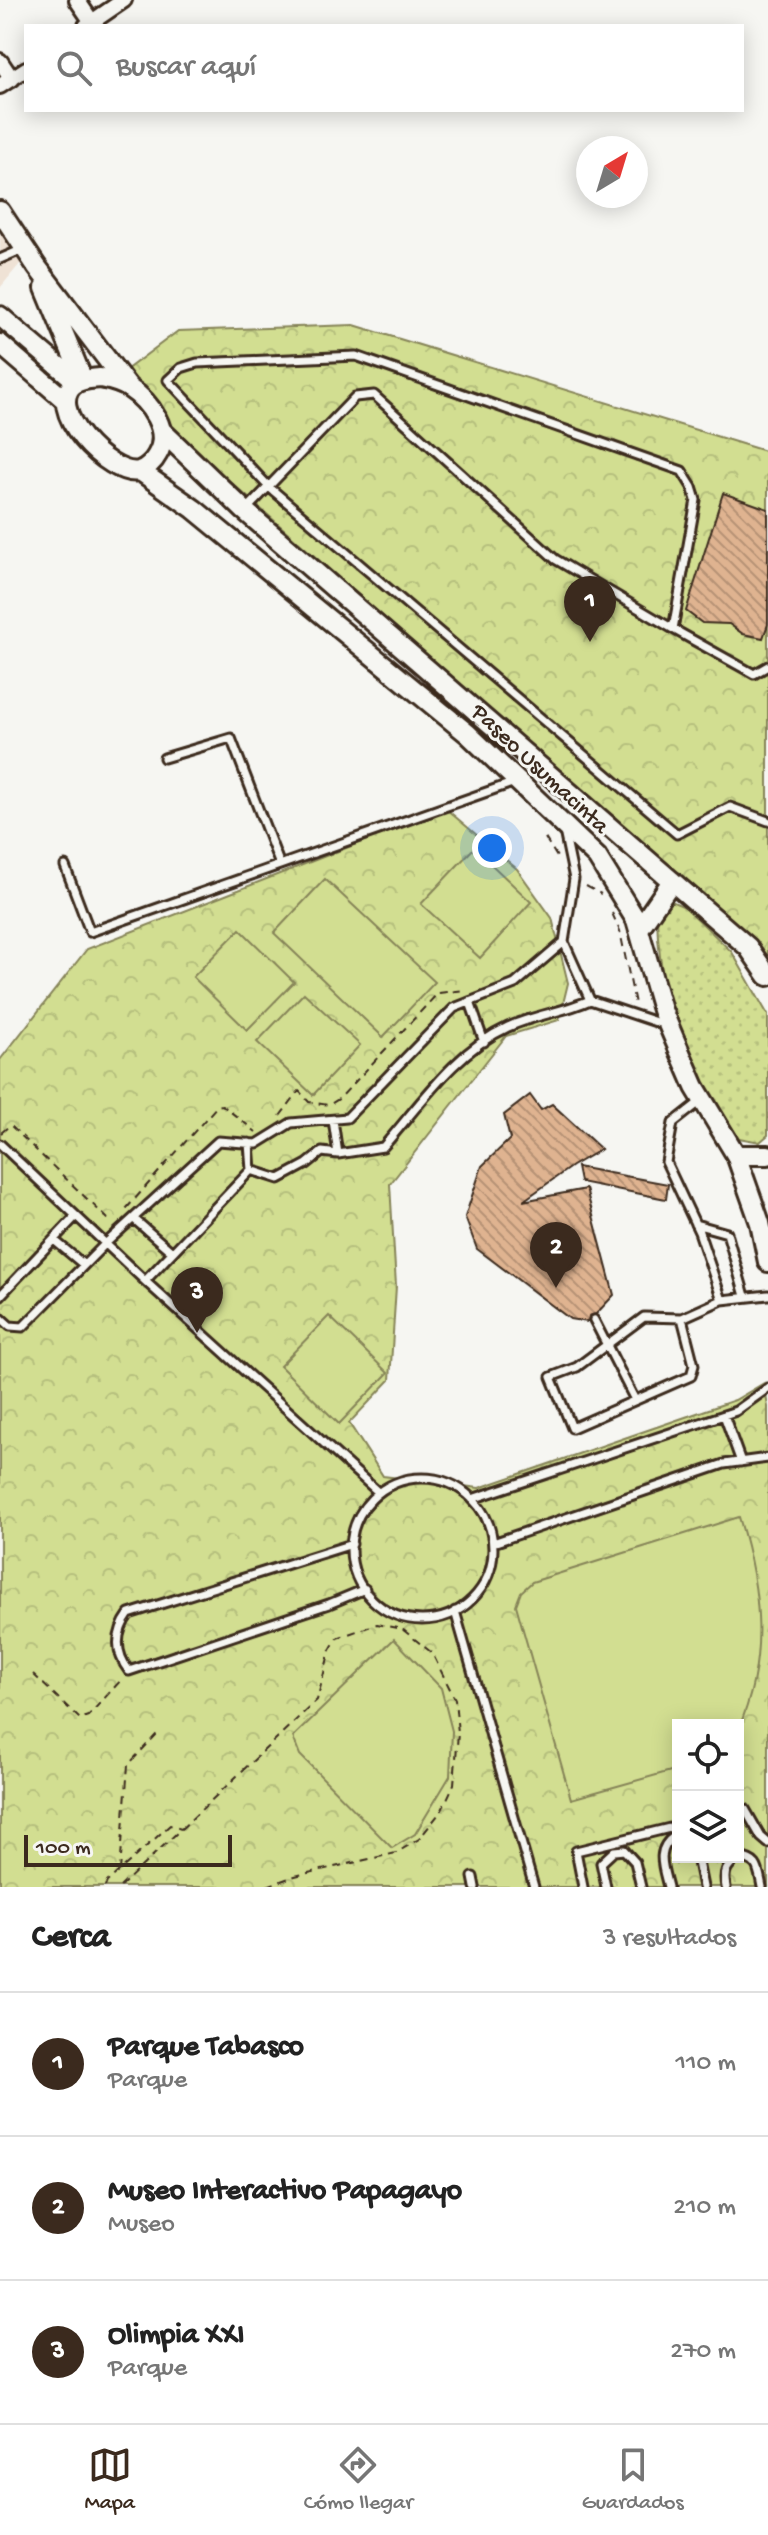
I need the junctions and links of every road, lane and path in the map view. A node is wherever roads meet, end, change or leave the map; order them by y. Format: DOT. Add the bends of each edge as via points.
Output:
graph roads {
  1 [pos="77,0"];
  2 [pos="124,0"];
  3 [pos="89,24"];
  4 [pos="0,61"];
  5 [pos="24,70"];
  6 [pos="6,83"];
  7 [pos="0,211"];
  8 [pos="25,248"];
  9 [pos="0,259"];
  10 [pos="37,267"];
  11 [pos="0,316"];
  12 [pos="0,344"];
  13 [pos="80,381"];
  14 [pos="128,387"];
  15 [pos="66,401"];
  16 [pos="163,432"];
  17 [pos="140,471"];
  18 [pos="269,487"];
  19 [pos="245,511"];
  20 [pos="673,629"];
  21 [pos="768,666"];
  22 [pos="164,758"];
  23 [pos="518,782"];
  24 [pos="768,821"];
  25 [pos="563,824"];
  26 [pos="545,838"];
  27 [pos="561,863"];
  28 [pos="280,865"];
  29 [pos="65,866"];
  30 [pos="574,879"];
  31 [pos="672,881"];
  32 [pos="603,896"];
  33 [pos="609,907"];
  34 [pos="639,929"];
  35 [pos="564,942"];
  36 [pos="767,974"];
  37 [pos="473,989"];
  38 [pos="590,1000"];
  39 [pos="470,1002"];
  40 [pos="638,1016"];
  41 [pos="669,1027"];
  42 [pos="484,1042"];
  43 [pos="703,1100"];
  44 [pos="279,1116"];
  45 [pos="333,1120"];
  46 [pos="256,1132"];
  47 [pos="0,1134"];
  48 [pos="249,1143"];
  49 [pos="0,1144"];
  50 [pos="338,1154"];
  51 [pos="736,1155"];
  52 [pos="768,1155"];
  53 [pos="251,1170"];
  54 [pos="127,1209"];
  55 [pos="76,1216"];
  56 [pos="134,1219"];
  57 [pos="116,1220"];
  58 [pos="695,1224"];
  59 [pos="54,1240"];
  60 [pos="105,1244"];
  61 [pos="172,1252"];
  62 [pos="768,1262"];
  63 [pos="84,1265"];
  64 [pos="145,1281"];
  65 [pos="768,1295"];
  66 [pos="0,1296"];
  67 [pos="745,1296"];
  68 [pos="722,1300"];
  69 [pos="0,1317"];
  70 [pos="682,1318"];
  71 [pos="594,1320"];
  72 [pos="606,1347"];
  73 [pos="768,1388"];
  74 [pos="635,1400"];
  75 [pos="724,1415"];
  76 [pos="768,1458"];
  77 [pos="741,1462"];
  78 [pos="378,1492"];
  79 [pos="472,1499"];
  80 [pos="493,1543"];
  81 [pos="352,1544"];
  82 [pos="365,1589"];
  83 [pos="455,1611"];
  84 [pos="129,1671"];
  85 [pos="33,1674"];
  86 [pos="157,1734"];
  87 [pos="744,1809"];
  88 [pos="672,1827"];
  89 [pos="181,1829"];
  90 [pos="672,1838"];
  91 [pos="768,1843"];
  92 [pos="698,1863"];
  93 [pos="120,1871"];
  94 [pos="473,1877"];
  95 [pos="105,1887"];
  96 [pos="120,1887"];
  97 [pos="264,1887"];
  98 [pos="475,1887"];
  99 [pos="534,1887"];
  100 [pos="583,1887"];
  101 [pos="606,1887"];
  102 [pos="641,1887"];
  103 [pos="668,1887"];
  104 [pos="703,1887"];
  105 [pos="726,1887"];
  106 [pos="762,1887"];
  1 -- 3 [label="street"];
  2 -- 3 [label="street"];
  4 -- 6 [label="street"];
  5 -- 6 [label="street"];
  7 -- 8 [label="main road"];
  8 -- 9 [label="lane"];
  8 -- 10 [label="main road"];
  10 -- 13 [label="main road"];
  10 -- 14 [label="main road"];
  11 -- 13 [label="main road"];
  12 -- 15 [label="main road"];
  13 -- 14 [label="main road" via="100,378"];
  13 -- 15 [label="main road" via="70,388"];
  14 -- 16 [label="main road" via="144,400"];
  15 -- 17 [label="main road" via="71,421 87,443 122,468"];
  16 -- 17 [label="main road" via="156,458"];
  16 -- 19 [label="main road, Paseo Usumacinta"];
  17 -- 23 [label="main road, Paseo Usumacinta" via="468,734"];
  18 -- 19 [label="lane"];
  18 -- 20 [label="lane" via="355,397 374,395 555,559"];
  18 -- 20 [label="lane" via="168,380 181,368 356,356 400,371 682,471 696,500"];
  18 -- 24 [label="lane" via="677,834 730,807"];
  19 -- 31 [label="main road, Paseo Usumacinta"];
  20 -- 21 [label="lane" via="754,674"];
  22 -- 28 [label="lane" via="231,738"];
  23 -- 25 [label="main road, Paseo Usumacinta"];
  23 -- 28 [label="lane"];
  25 -- 30 [label="lane"];
  25 -- 34 [label="main road, Paseo Usumacinta" via="597,857"];
  26 -- 27 [label="path"];
  28 -- 29 [label="lane" via="90,932"];
  30 -- 32 [label="path"];
  30 -- 35 [label="lane"];
  31 -- 34 [label="main road"];
  31 -- 36 [label="main road, Paseo Usumacinta" via="748,947"];
  33 -- 40 [label="path" via="620,931"];
  34 -- 41 [label="main road, Paseo Usumacinta"];
  35 -- 38 [label="lane"];
  35 -- 39 [label="lane" via="515,984"];
  37 -- 44 [label="path" via="438,993 340,1098 329,1105 309,1102 299,1091"];
  38 -- 40 [label="lane"];
  38 -- 42 [label="lane" via="508,1027"];
  39 -- 42 [label="lane"];
  39 -- 45 [label="lane" via="454,1008 347,1118"];
  40 -- 41 [label="lane"];
  41 -- 43 [label="main road, Paseo Usumacinta"];
  42 -- 50 [label="lane" via="463,1055 383,1147"];
  43 -- 51 [label="main road, Paseo Usumacinta"];
  43 -- 58 [label="lane" via="673,1123 666,1162"];
  45 -- 48 [label="lane" via="291,1123 257,1144"];
  45 -- 50 [label="lane"];
  46 -- 54 [label="path" via="217,1106"];
  47 -- 57 [label="path" via="10,1125 108,1219"];
  48 -- 53 [label="lane"];
  48 -- 56 [label="lane" via="218,1141"];
  49 -- 55 [label="lane"];
  50 -- 53 [label="lane" via="322,1152 279,1179"];
  51 -- 52 [label="main road"];
  51 -- 62 [label="main road, Paseo Usumacinta"];
  53 -- 61 [label="lane"];
  55 -- 59 [label="lane"];
  55 -- 60 [label="lane"];
  56 -- 60 [label="lane"];
  56 -- 61 [label="lane"];
  58 -- 67 [label="lane" via="727,1233"];
  58 -- 68 [label="lane"];
  59 -- 63 [label="lane"];
  59 -- 66 [label="lane"];
  60 -- 63 [label="lane"];
  60 -- 64 [label="lane"];
  61 -- 64 [label="lane"];
  63 -- 69 [label="lane" via="23,1327 10,1326"];
  64 -- 78 [label="lane"];
  65 -- 67 [label="lane"];
  67 -- 68 [label="lane"];
  68 -- 70 [label="lane"];
  70 -- 72 [label="lane" via="644,1317"];
  70 -- 74 [label="lane" via="694,1365 691,1376"];
  71 -- 72 [label="lane"];
  72 -- 74 [label="lane"];
  72 -- 74 [label="lane" via="551,1377 572,1428"];
  73 -- 75 [label="lane"];
  75 -- 77 [label="lane"];
  75 -- 79 [label="lane"];
  76 -- 77 [label="lane"];
  77 -- 80 [label="lane"];
  78 -- 79 [label="lane" via="421,1477 443,1481"];
  78 -- 81 [label="lane" via="362,1510"];
  79 -- 80 [label="lane" via="490,1527"];
  80 -- 83 [label="lane" via="490,1572 479,1592"];
  81 -- 82 [label="lane" via="351,1557"];
  81 -- 84 [label="lane" via="129,1614 119,1628 119,1658"];
  82 -- 83 [label="lane" via="394,1614 418,1620"];
  82 -- 84 [label="lane"];
  83 -- 99 [label="lane"];
  84 -- 85 [label="path" via="80,1719"];
  86 -- 93 [label="path" via="128,1765"];
  87 -- 91 [label="lane"];
  88 -- 100 [label="lane" via="576,1851"];
  89 -- 93 [label="path" via="170,1825"];
  89 -- 96 [label="path"];
  89 -- 97 [label="path" via="317,1700 337,1638 377,1624 402,1629 432,1653 455,1699 454,1784 442,1810 419,1839 396,1853"];
  90 -- 103 [label="lane" via="660,1856"];
  92 -- 104 [label="lane"];
  93 -- 95 [label="path"];
  94 -- 98 [label="lane"];
  101 -- 102 [label="lane" via="601,1863 614,1851 624,1850 635,1862"];
  105 -- 106 [label="lane" via="726,1867 738,1857 758,1867"];
}
